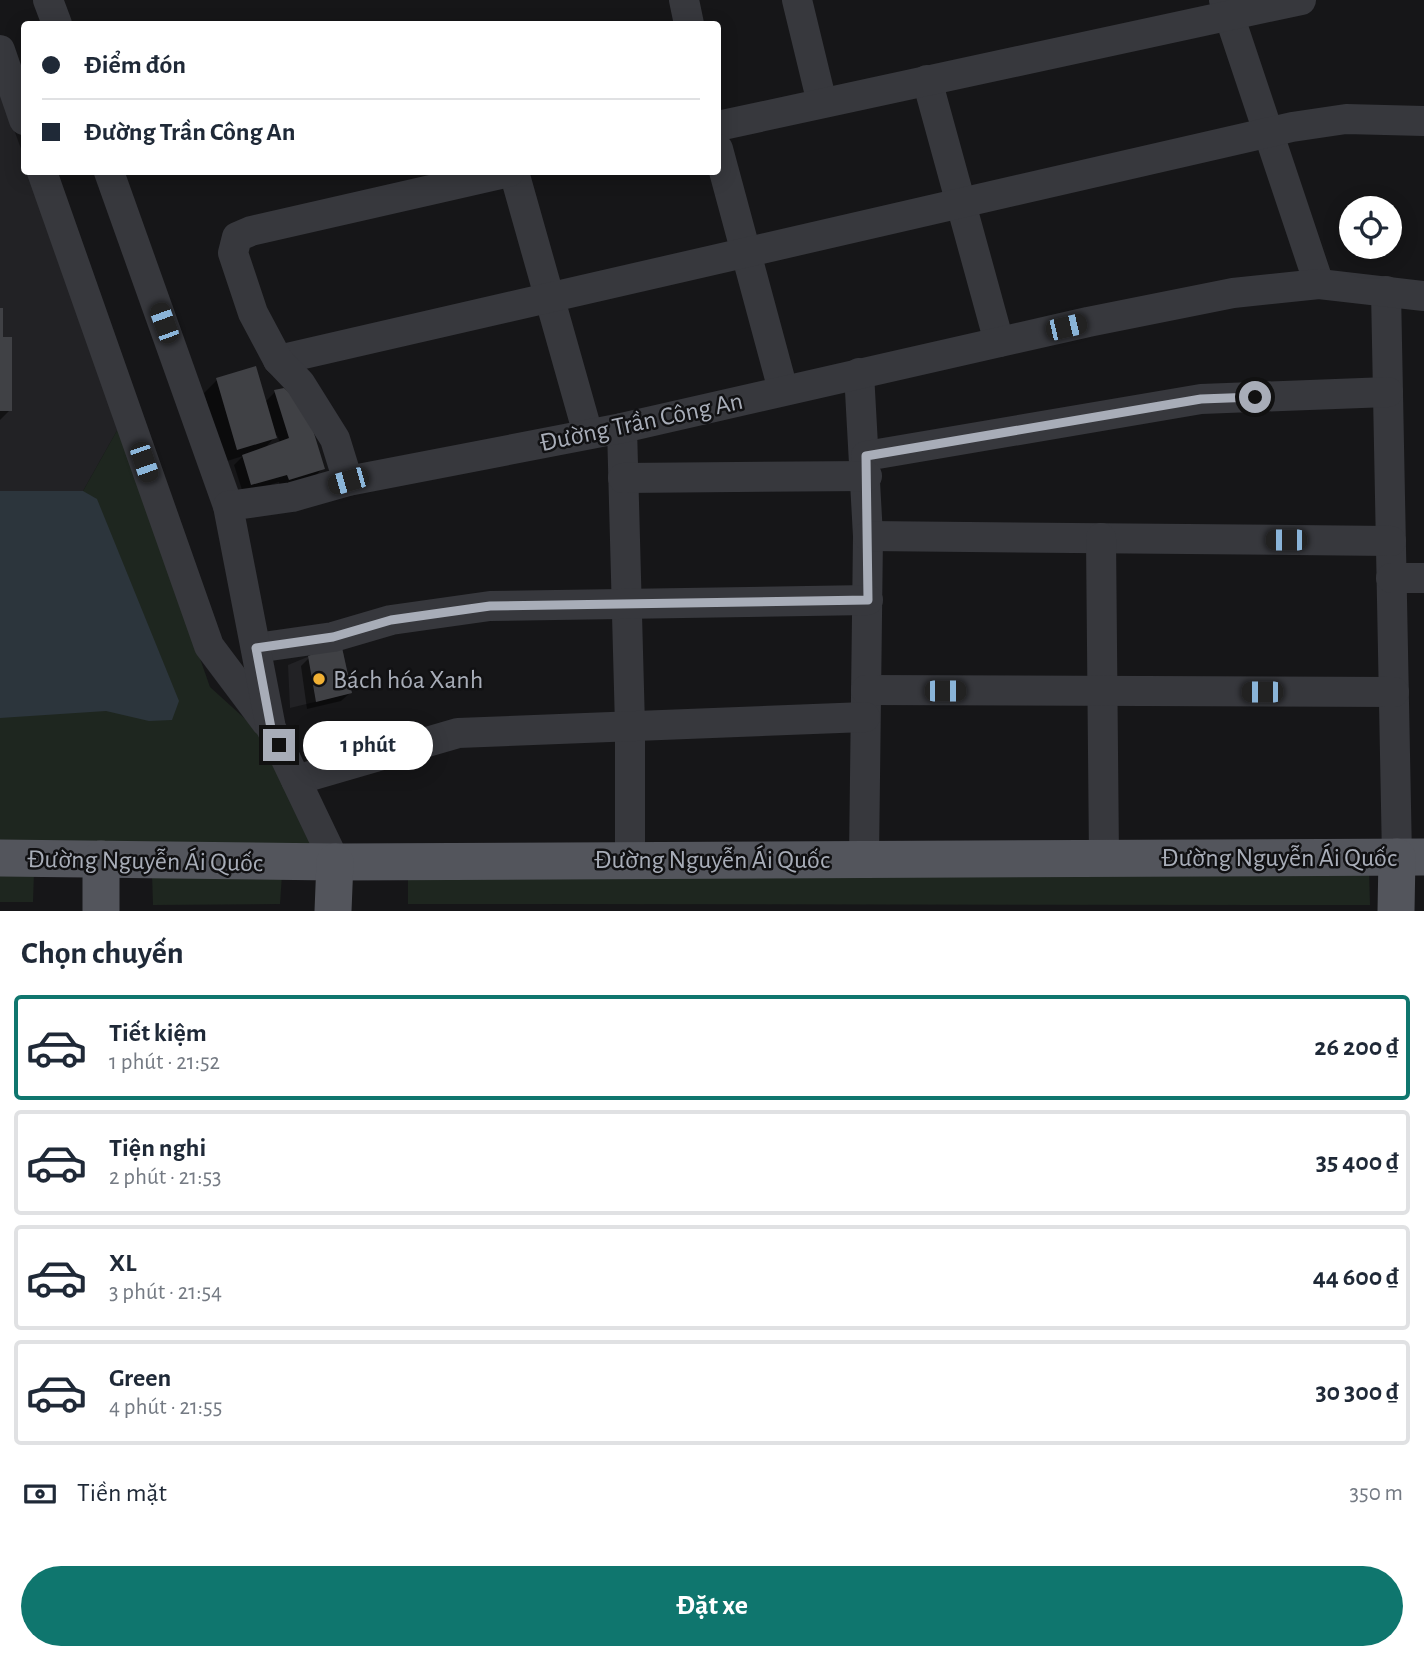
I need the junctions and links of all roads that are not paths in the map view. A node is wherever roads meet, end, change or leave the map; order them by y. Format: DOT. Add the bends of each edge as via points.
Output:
graph roads {
  1 [pos="48,0"];
  2 [pos="684,0"];
  3 [pos="797,0"];
  4 [pos="1301,0"];
  5 [pos="1226,8"];
  6 [pos="56,21"];
  7 [pos="688,21"];
  8 [pos="0,50"];
  9 [pos="927,80"];
  10 [pos="822,103"];
  11 [pos="21,111"];
  12 [pos="1424,121"];
  13 [pos="721,124"];
  14 [pos="1267,132"];
  15 [pos="721,161"];
  16 [pos="44,175"];
  17 [pos="110,175"];
  18 [pos="498,175"];
  19 [pos="512,175"];
  20 [pos="962,202"];
  21 [pos="744,251"];
  22 [pos="1319,284"];
  23 [pos="1386,291"];
  24 [pos="549,296"];
  25 [pos="1424,296"];
  26 [pos="999,342"];
  27 [pos="278,360"];
  28 [pos="859,373"];
  29 [pos="783,390"];
  30 [pos="1388,392"];
  31 [pos="622,428"];
  32 [pos="588,434"];
  33 [pos="866,466"];
  34 [pos="622,478"];
  35 [pos="348,481"];
  36 [pos="228,506"];
  37 [pos="868,536"];
  38 [pos="1101,538"];
  39 [pos="1391,541"];
  40 [pos="1391,578"];
  41 [pos="1424,578"];
  42 [pos="868,600"];
  43 [pos="626,604"];
  44 [pos="256,648"];
  45 [pos="1104,691"];
  46 [pos="1394,692"];
  47 [pos="865,704"];
  48 [pos="630,726"];
  49 [pos="271,728"];
  50 [pos="296,780"];
  51 [pos="1411,857"];
  52 [pos="0,858"];
  53 [pos="863,858"];
  54 [pos="1104,858"];
  55 [pos="102,859"];
  56 [pos="630,859"];
  57 [pos="335,862"];
  58 [pos="101,911"];
  59 [pos="333,911"];
  60 [pos="1396,911"];
  1 -- 6 [label="street"];
  2 -- 7 [label="street"];
  3 -- 10 [label="street"];
  4 -- 5 [label="street"];
  5 -- 9 [label="street"];
  5 -- 14 [label="street"];
  8 -- 11 [label="street"];
  9 -- 10 [label="street"];
  9 -- 20 [label="street"];
  10 -- 13 [label="street"];
  12 -- 14 [label="street" via="1346,119"];
  14 -- 20 [label="street"];
  14 -- 22 [label="street"];
  15 -- 21 [label="street"];
  16 -- 49 [label="street" via="209,646"];
  17 -- 36 [label="street"];
  18 -- 27 [label="street" via="237,237 233,253 253,313"];
  19 -- 24 [label="street"];
  20 -- 21 [label="street"];
  20 -- 26 [label="street"];
  21 -- 24 [label="street"];
  21 -- 29 [label="street"];
  22 -- 23 [label="street, Đường Trần Công An"];
  22 -- 26 [label="street, Đường Trần Công An" via="1233,293"];
  23 -- 25 [label="street, Đường Trần Công An"];
  23 -- 30 [label="street"];
  24 -- 27 [label="street"];
  24 -- 32 [label="street"];
  26 -- 28 [label="street, Đường Trần Công An"];
  27 -- 35 [label="street" via="300,383 335,439"];
  28 -- 29 [label="street, Đường Trần Công An"];
  28 -- 33 [label="street"];
  29 -- 31 [label="street, Đường Trần Công An"];
  30 -- 33 [label="street" via="1201,399"];
  30 -- 39 [label="street"];
  31 -- 32 [label="street, Đường Trần Công An"];
  31 -- 34 [label="street"];
  32 -- 35 [label="street, Đường Trần Công An"];
  33 -- 34 [label="street"];
  33 -- 37 [label="street"];
  34 -- 43 [label="street"];
  35 -- 36 [label="street, Đường Trần Công An" via="292,497"];
  36 -- 44 [label="street"];
  37 -- 38 [label="street"];
  37 -- 42 [label="street"];
  38 -- 39 [label="street"];
  38 -- 45 [label="street"];
  39 -- 40 [label="street"];
  40 -- 41 [label="street"];
  40 -- 46 [label="street"];
  42 -- 43 [label="street"];
  42 -- 47 [label="street"];
  43 -- 44 [label="street" via="490,606 391,620 333,637"];
  43 -- 48 [label="street"];
  44 -- 49 [label="street"];
  45 -- 46 [label="street"];
  45 -- 47 [label="street"];
  45 -- 54 [label="street"];
  46 -- 51 [label="street"];
  47 -- 48 [label="street"];
  47 -- 53 [label="street"];
  48 -- 50 [label="street" via="458,733"];
  48 -- 56 [label="street"];
  49 -- 50 [label="street"];
  50 -- 57 [label="street"];
  51 -- 54 [label="main road, Đường Nguyễn Ái Quốc"];
  51 -- 60 [label="main road"];
  52 -- 55 [label="main road, Đường Nguyễn Ái Quốc"];
  53 -- 54 [label="main road, Đường Nguyễn Ái Quốc"];
  53 -- 56 [label="main road, Đường Nguyễn Ái Quốc"];
  55 -- 57 [label="main road, Đường Nguyễn Ái Quốc"];
  55 -- 58 [label="main road"];
  56 -- 57 [label="main road, Đường Nguyễn Ái Quốc"];
  57 -- 59 [label="main road"];
}
